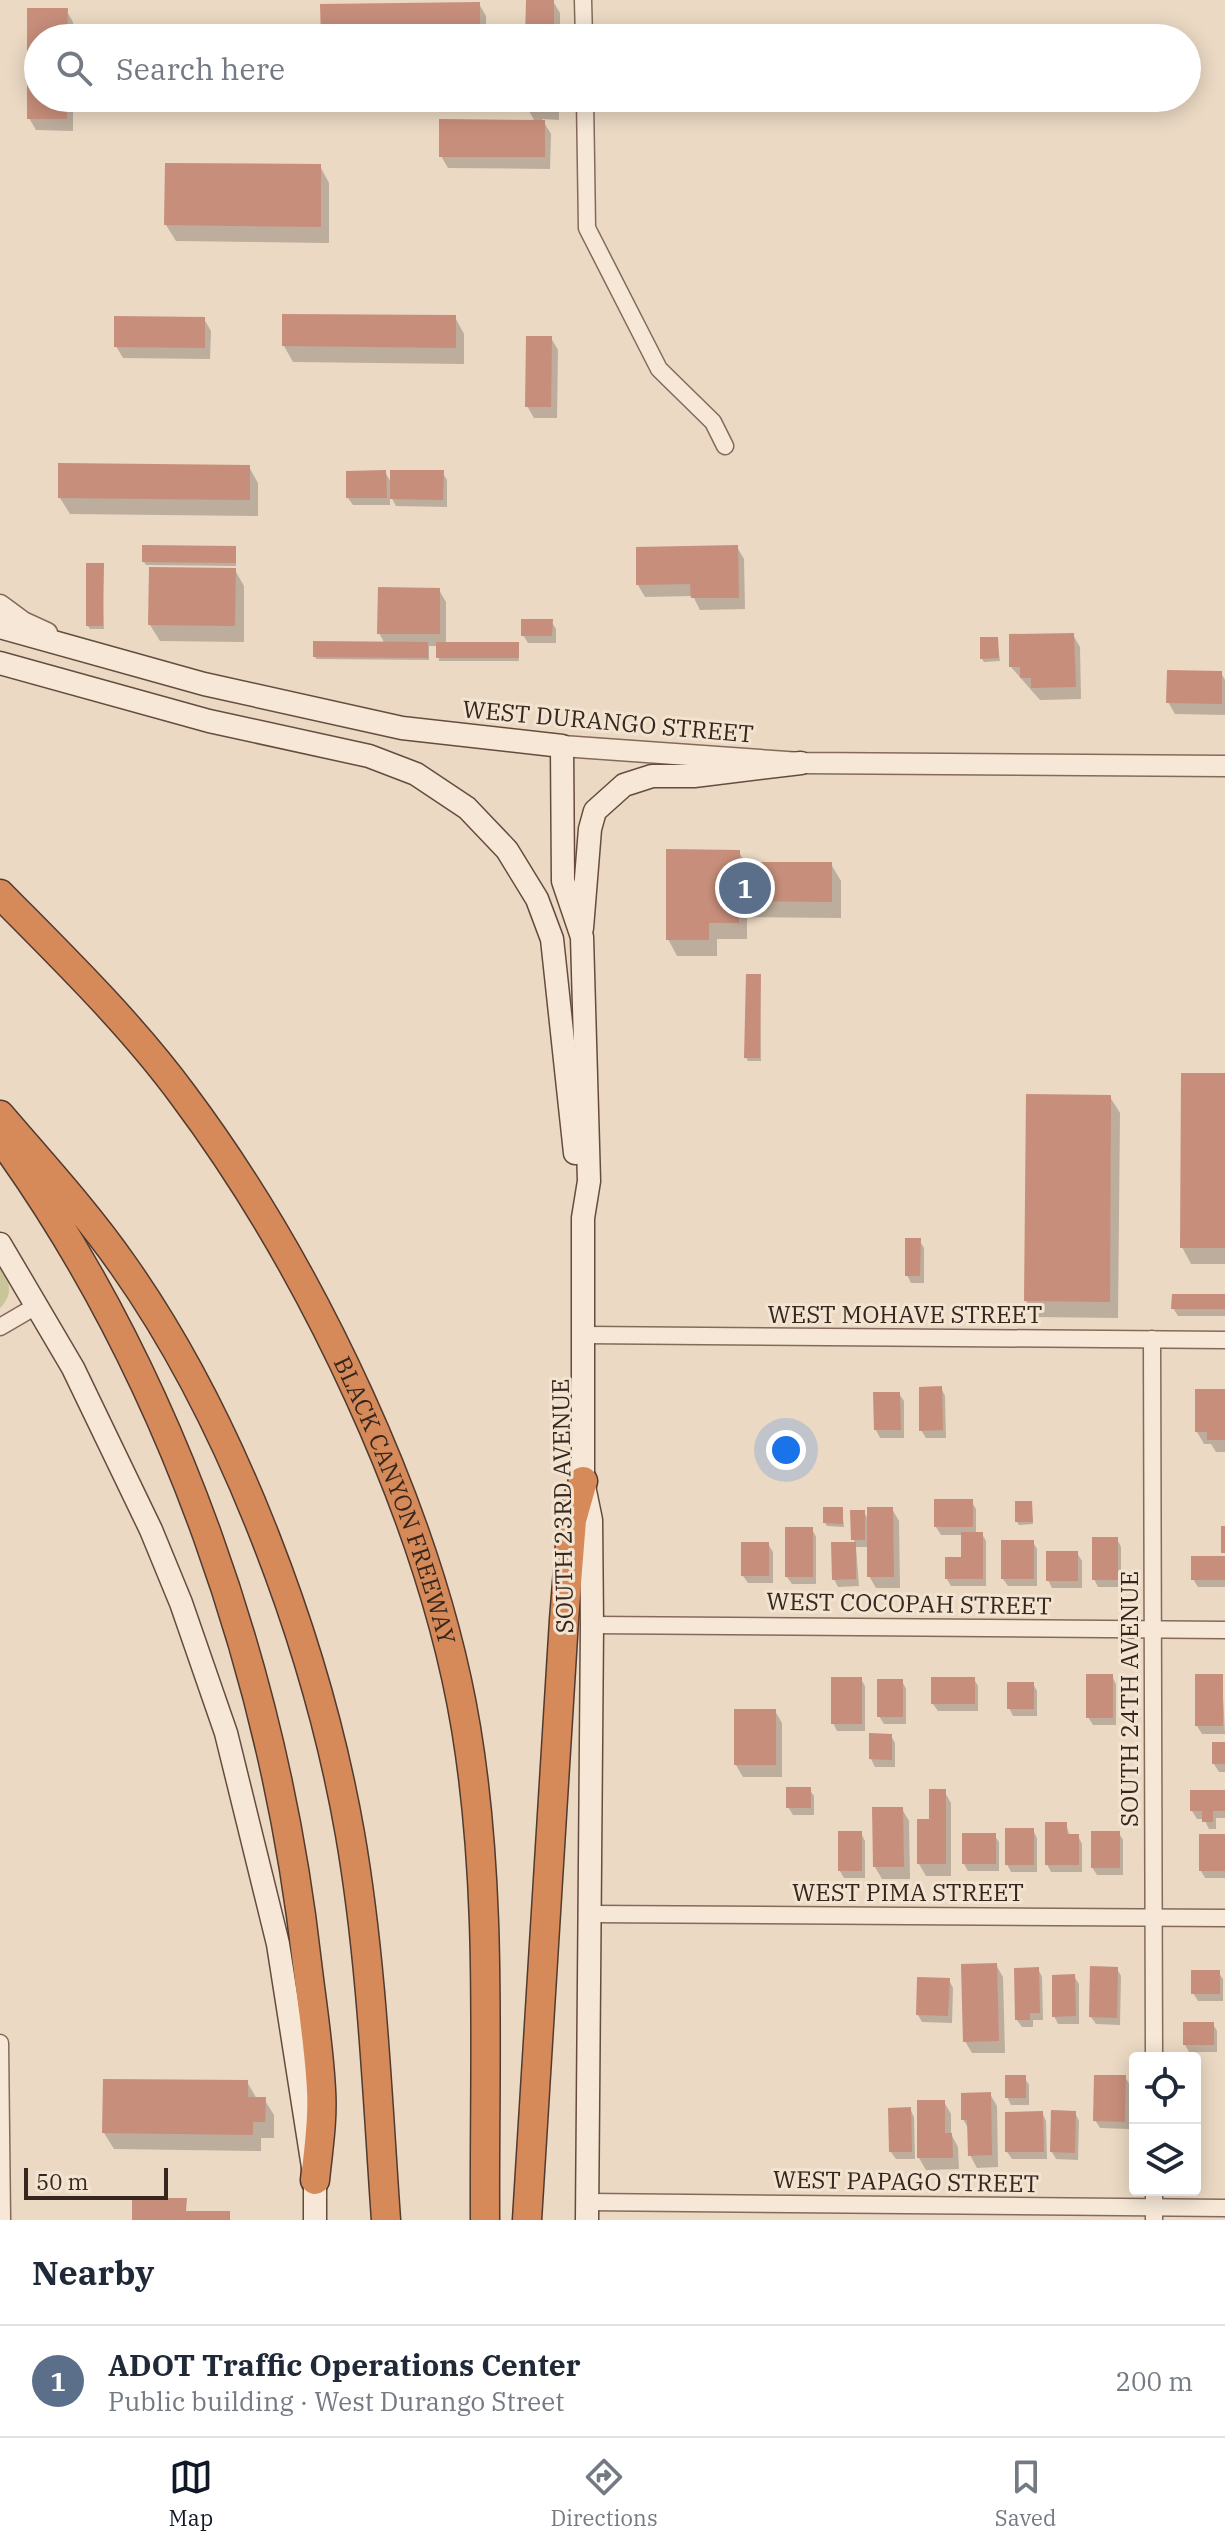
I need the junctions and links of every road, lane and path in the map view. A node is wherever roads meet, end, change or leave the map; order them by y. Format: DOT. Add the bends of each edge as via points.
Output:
graph roads {
  1 [pos="583,0"];
  2 [pos="584,24"];
  3 [pos="585,112"];
  4 [pos="725,446"];
  5 [pos="0,605"];
  6 [pos="0,627"];
  7 [pos="80,648"];
  8 [pos="0,663"];
  9 [pos="562,746"];
  10 [pos="801,763"];
  11 [pos="1225,766"];
  12 [pos="0,894"];
  13 [pos="582,937"];
  14 [pos="0,1115"];
  15 [pos="0,1137"];
  16 [pos="583,1218"];
  17 [pos="0,1244"];
  18 [pos="36,1306"];
  19 [pos="0,1327"];
  20 [pos="585,1335"];
  21 [pos="1152,1339"];
  22 [pos="1225,1340"];
  23 [pos="583,1481"];
  24 [pos="592,1625"];
  25 [pos="1152,1630"];
  26 [pos="1225,1630"];
  27 [pos="590,1914"];
  28 [pos="1154,1918"];
  29 [pos="1225,1918"];
  30 [pos="0,2043"];
  31 [pos="1154,2052"];
  32 [pos="315,2180"];
  33 [pos="1225,2208"];
  34 [pos="587,2211"];
  35 [pos="1154,2214"];
  36 [pos="2,2220"];
  37 [pos="315,2220"];
  38 [pos="386,2220"];
  39 [pos="485,2220"];
  40 [pos="527,2220"];
  1 -- 2 [label="street"];
  3 -- 4 [label="street" via="587,228 659,369 713,422"];
  5 -- 7 [label="street" via="23,622"];
  6 -- 7 [label="main road, WEST DURANGO STREET"];
  7 -- 9 [label="main road, WEST DURANGO STREET" via="204,684 402,728"];
  8 -- 16 [label="main road" via="209,721 369,756 416,774 467,808 507,850 537,899 552,939"];
  9 -- 10 [label="street, WEST DURANGO STREET"];
  9 -- 13 [label="main road, SOUTH 23RD AVENUE" via="563,881"];
  10 -- 11 [label="street, WEST DURANGO STREET"];
  10 -- 13 [label="main road" via="652,776 624,785 595,811 590,829"];
  12 -- 39 [label="highway, BLACK CANYON FREEWAY" via="183,1094 256,1206 361,1399 432,1583 466,1728 484,1915"];
  13 -- 16 [label="main road, SOUTH 23RD AVENUE" via="589,1181"];
  14 -- 38 [label="highway" via="124,1265 181,1358 242,1483 316,1685 350,1833 364,1939"];
  15 -- 32 [label="highway" via="115,1321 168,1436 234,1624 276,1782 303,1925 321,2090"];
  16 -- 20 [label="main road, SOUTH 23RD AVENUE"];
  17 -- 18 [label="main road"];
  18 -- 19 [label="street"];
  18 -- 32 [label="main road" via="73,1368 151,1530 226,1733 278,1944"];
  20 -- 21 [label="street, WEST MOHAVE STREET"];
  20 -- 23 [label="main road, SOUTH 23RD AVENUE"];
  21 -- 22 [label="street, WEST MOHAVE STREET"];
  21 -- 25 [label="street, SOUTH 24TH AVENUE"];
  23 -- 24 [label="main road, SOUTH 23RD AVENUE" via="591,1520"];
  23 -- 40 [label="highway" via="572,1520 564,1620"];
  24 -- 25 [label="street, WEST COCOPAH STREET"];
  24 -- 27 [label="main road, SOUTH 23RD AVENUE"];
  25 -- 26 [label="street, WEST COCOPAH STREET"];
  25 -- 28 [label="street, SOUTH 24TH AVENUE"];
  27 -- 28 [label="street, WEST PIMA STREET"];
  27 -- 34 [label="main road, SOUTH 23RD AVENUE"];
  28 -- 29 [label="street, WEST PIMA STREET"];
  28 -- 31 [label="street, SOUTH 24TH AVENUE"];
  30 -- 36 [label="street"];
  32 -- 37 [label="main road"];
  33 -- 35 [label="street, WEST PAPAGO STREET"];
  34 -- 35 [label="street, WEST PAPAGO STREET"];
}
